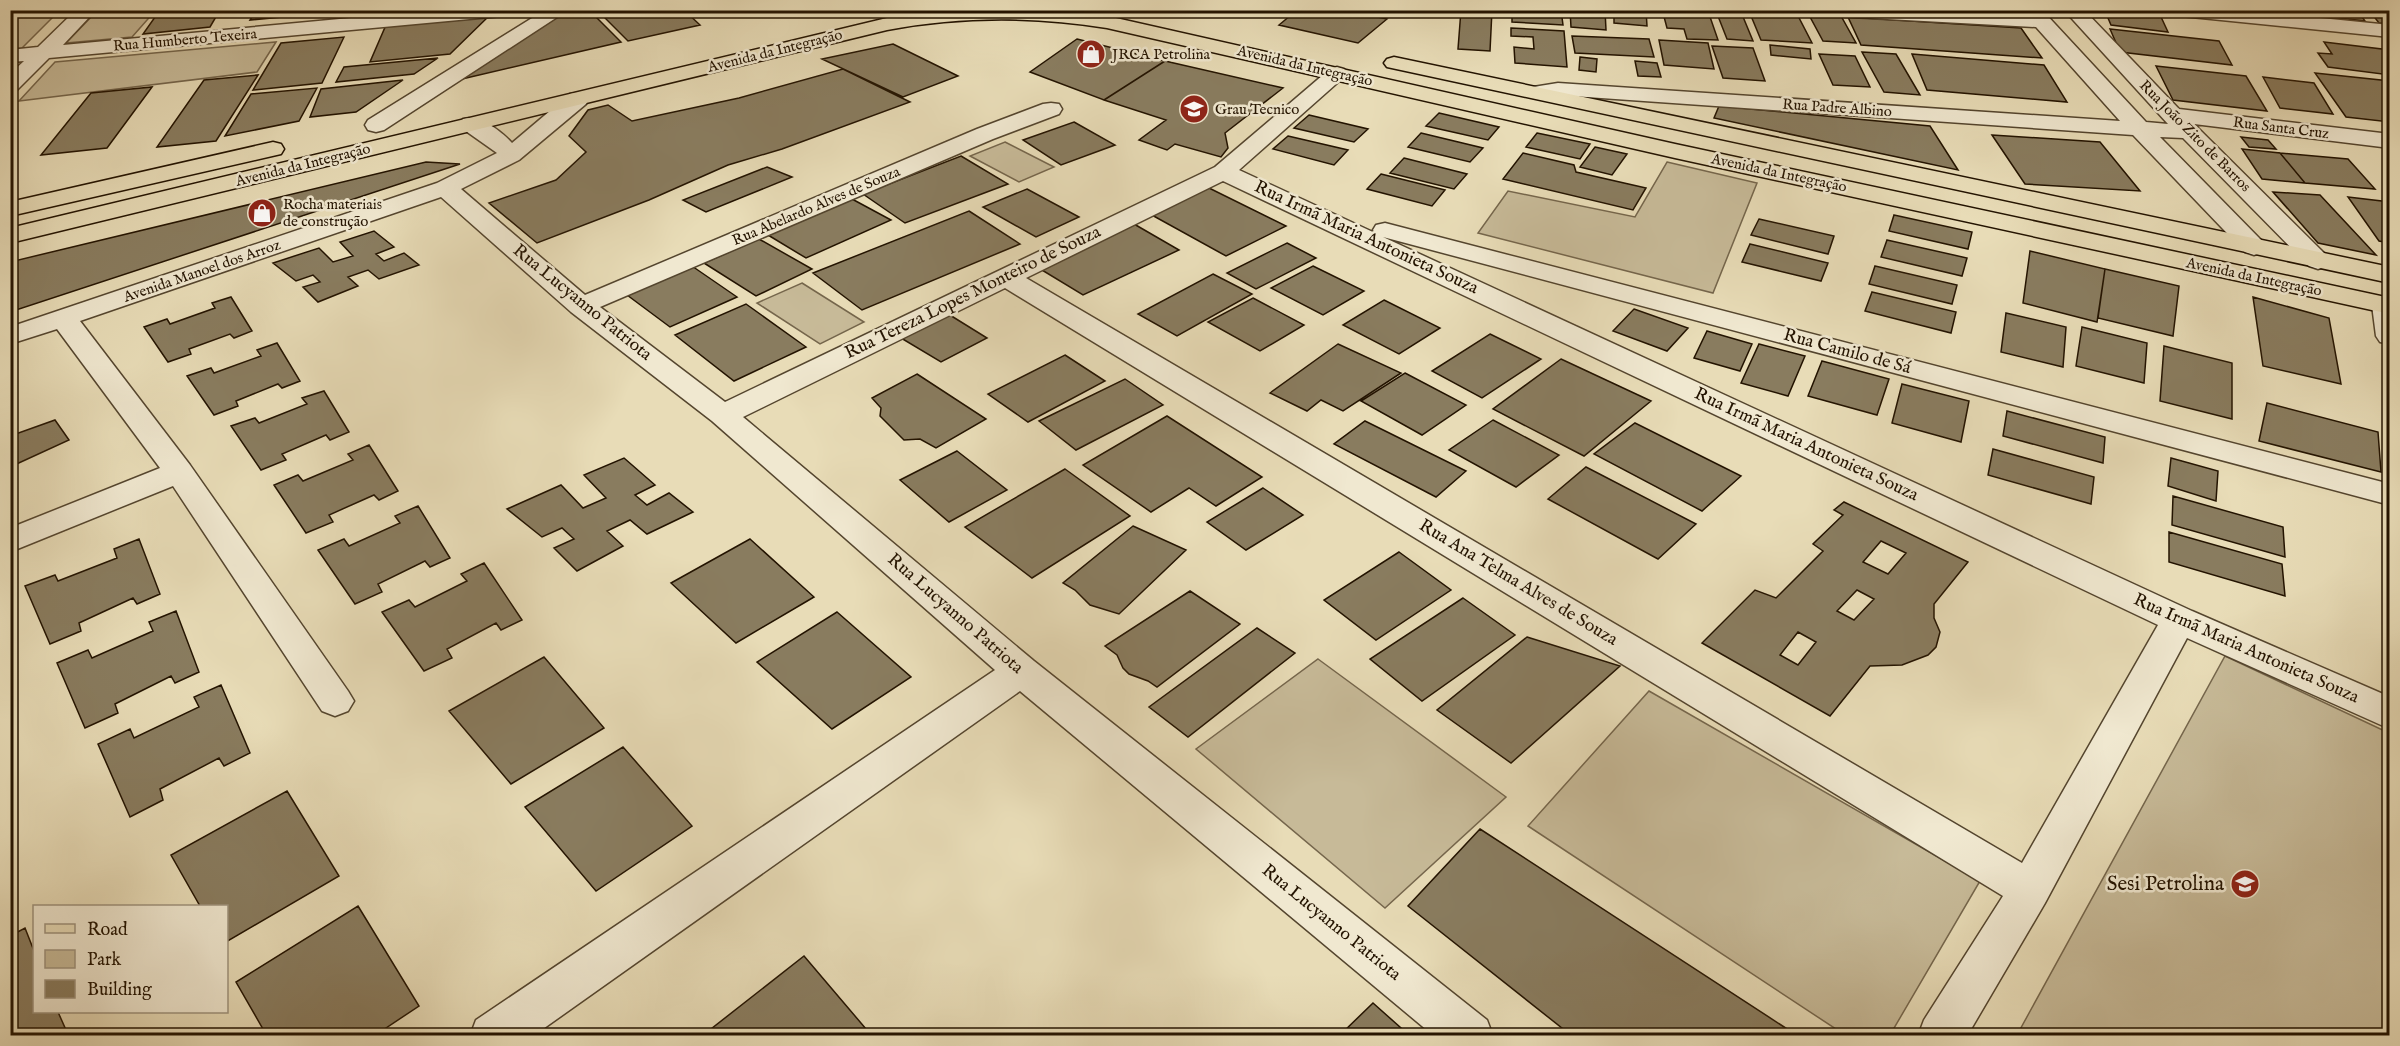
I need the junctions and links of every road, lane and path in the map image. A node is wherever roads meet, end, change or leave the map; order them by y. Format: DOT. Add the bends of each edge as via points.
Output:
graph roads {
  1 [pos="87,10"];
  2 [pos="502,10"];
  3 [pos="559,10"];
  4 [pos="874,10"];
  5 [pos="1136,10"];
  6 [pos="1832,10"];
  7 [pos="2073,10"];
  8 [pos="2181,10"];
  9 [pos="2037,16"];
  10 [pos="2390,31"];
  11 [pos="1307,46"];
  12 [pos="42,53"];
  13 [pos="10,56"];
  14 [pos="1376,60"];
  15 [pos="1336,73"];
  16 [pos="10,86"];
  17 [pos="1534,92"];
  18 [pos="578,99"];
  19 [pos="1607,108"];
  20 [pos="469,109"];
  21 [pos="1051,109"];
  22 [pos="434,112"];
  23 [pos="2172,115"];
  24 [pos="376,125"];
  25 [pos="1689,126"];
  26 [pos="2140,129"];
  27 [pos="353,130"];
  28 [pos="1583,130"];
  29 [pos="2190,132"];
  30 [pos="2390,141"];
  31 [pos="295,144"];
  32 [pos="1675,151"];
  33 [pos="511,155"];
  34 [pos="1223,172"];
  35 [pos="123,183"];
  36 [pos="445,188"];
  37 [pos="129,207"];
  38 [pos="11,209"];
  39 [pos="1304,209"];
  40 [pos="12,236"];
  41 [pos="2254,247"];
  42 [pos="2318,261"];
  43 [pos="2390,275"];
  44 [pos="1005,277"];
  45 [pos="581,306"];
  46 [pos="2387,306"];
  47 [pos="63,318"];
  48 [pos="10,336"];
  49 [pos="2390,336"];
  50 [pos="723,415"];
  51 [pos="179,472"];
  52 [pos="2390,495"];
  53 [pos="10,541"];
  54 [pos="2179,620"];
  55 [pos="1021,671"];
  56 [pos="335,701"];
  57 [pos="2390,714"];
  58 [pos="2030,890"];
  59 [pos="493,1035"];
  60 [pos="1470,1035"];
  61 [pos="1941,1035"];
  1 -- 12 [label="street"];
  2 -- 12 [label="street, Rua Humberto Texeira"];
  3 -- 24 [label="street"];
  4 -- 20 [label="main road, Avenida da Integração"];
  5 -- 11 [label="main road, Avenida da Integração"];
  6 -- 9 [label="street"];
  7 -- 23 [label="street, Rua João Zito de Barros"];
  8 -- 10 [label="street"];
  9 -- 26 [label="street, Rua João Zito de Barros"];
  12 -- 13 [label="street, Rua Humberto Texeira"];
  12 -- 16 [label="street"];
  14 -- 17 [label="main road, Avenida da Integração"];
  15 -- 18 [label="main road, Avenida da Integração" via="1078,16 983,11 887,24"];
  15 -- 28 [label="main road, Avenida da Integração"];
  15 -- 34 [label="street, Rua Tereza Lopes Monteiro de Souza"];
  17 -- 19 [label="main road, Avenida da Integração"];
  17 -- 26 [label="street, Rua Padre Albino" via="1558,89"];
  18 -- 20 [label="main road, Avenida da Integração"];
  18 -- 33 [label="street, Avenida Manoel dos Arroz"];
  19 -- 25 [label="main road, Avenida da Integração"];
  19 -- 28 [label="main road" via="1611,115 1606,127"];
  20 -- 33 [label="street"];
  20 -- 37 [label="main road, Avenida da Integração"];
  21 -- 45 [label="street, Rua Abelardo Alves de Souza"];
  22 -- 24 [label="main road, Avenida da Integração"];
  23 -- 29 [label="street, Rua João Zito de Barros"];
  23 -- 30 [label="street, Rua Santa Cruz"];
  24 -- 27 [label="main road, Avenida da Integração"];
  25 -- 32 [label="main road" via="1669,137"];
  25 -- 41 [label="main road, Avenida da Integração"];
  26 -- 29 [label="street, Rua Padre Albino"];
  26 -- 41 [label="street, Rua João Zito de Barros"];
  28 -- 32 [label="main road, Avenida da Integração"];
  29 -- 42 [label="street, Rua João Zito de Barros"];
  31 -- 35 [label="main road, Avenida da Integração"];
  32 -- 46 [label="main road, Avenida da Integração"];
  33 -- 36 [label="street, Avenida Manoel dos Arroz"];
  34 -- 39 [label="street, Rua Irmã Maria Antonieta Souza"];
  34 -- 44 [label="street, Rua Tereza Lopes Monteiro de Souza"];
  35 -- 37 [label="main road" via="108,201"];
  35 -- 38 [label="main road, Avenida da Integração"];
  36 -- 45 [label="street, Rua Lucyanno Patriota"];
  36 -- 47 [label="street, Avenida Manoel dos Arroz"];
  37 -- 40 [label="main road, Avenida da Integração"];
  38 -- 40 [label="main road" via="25,215 22,226"];
  39 -- 52 [label="street, Rua Camilo de Sá"];
  39 -- 54 [label="street, Rua Irmã Maria Antonieta Souza"];
  41 -- 42 [label="main road, Avenida da Integração"];
  42 -- 43 [label="main road, Avenida da Integração"];
  44 -- 50 [label="street, Rua Tereza Lopes Monteiro de Souza"];
  44 -- 58 [label="street, Rua Ana Telma Alves de Souza"];
  45 -- 50 [label="street, Rua Lucyanno Patriota"];
  46 -- 49 [label="street"];
  47 -- 48 [label="street, Avenida Manoel dos Arroz"];
  47 -- 51 [label="street"];
  50 -- 55 [label="street, Rua Lucyanno Patriota"];
  51 -- 53 [label="street"];
  51 -- 56 [label="street"];
  54 -- 57 [label="street, Rua Irmã Maria Antonieta Souza"];
  54 -- 58 [label="street"];
  55 -- 59 [label="street"];
  55 -- 60 [label="street, Rua Lucyanno Patriota"];
  58 -- 61 [label="street"];
}
